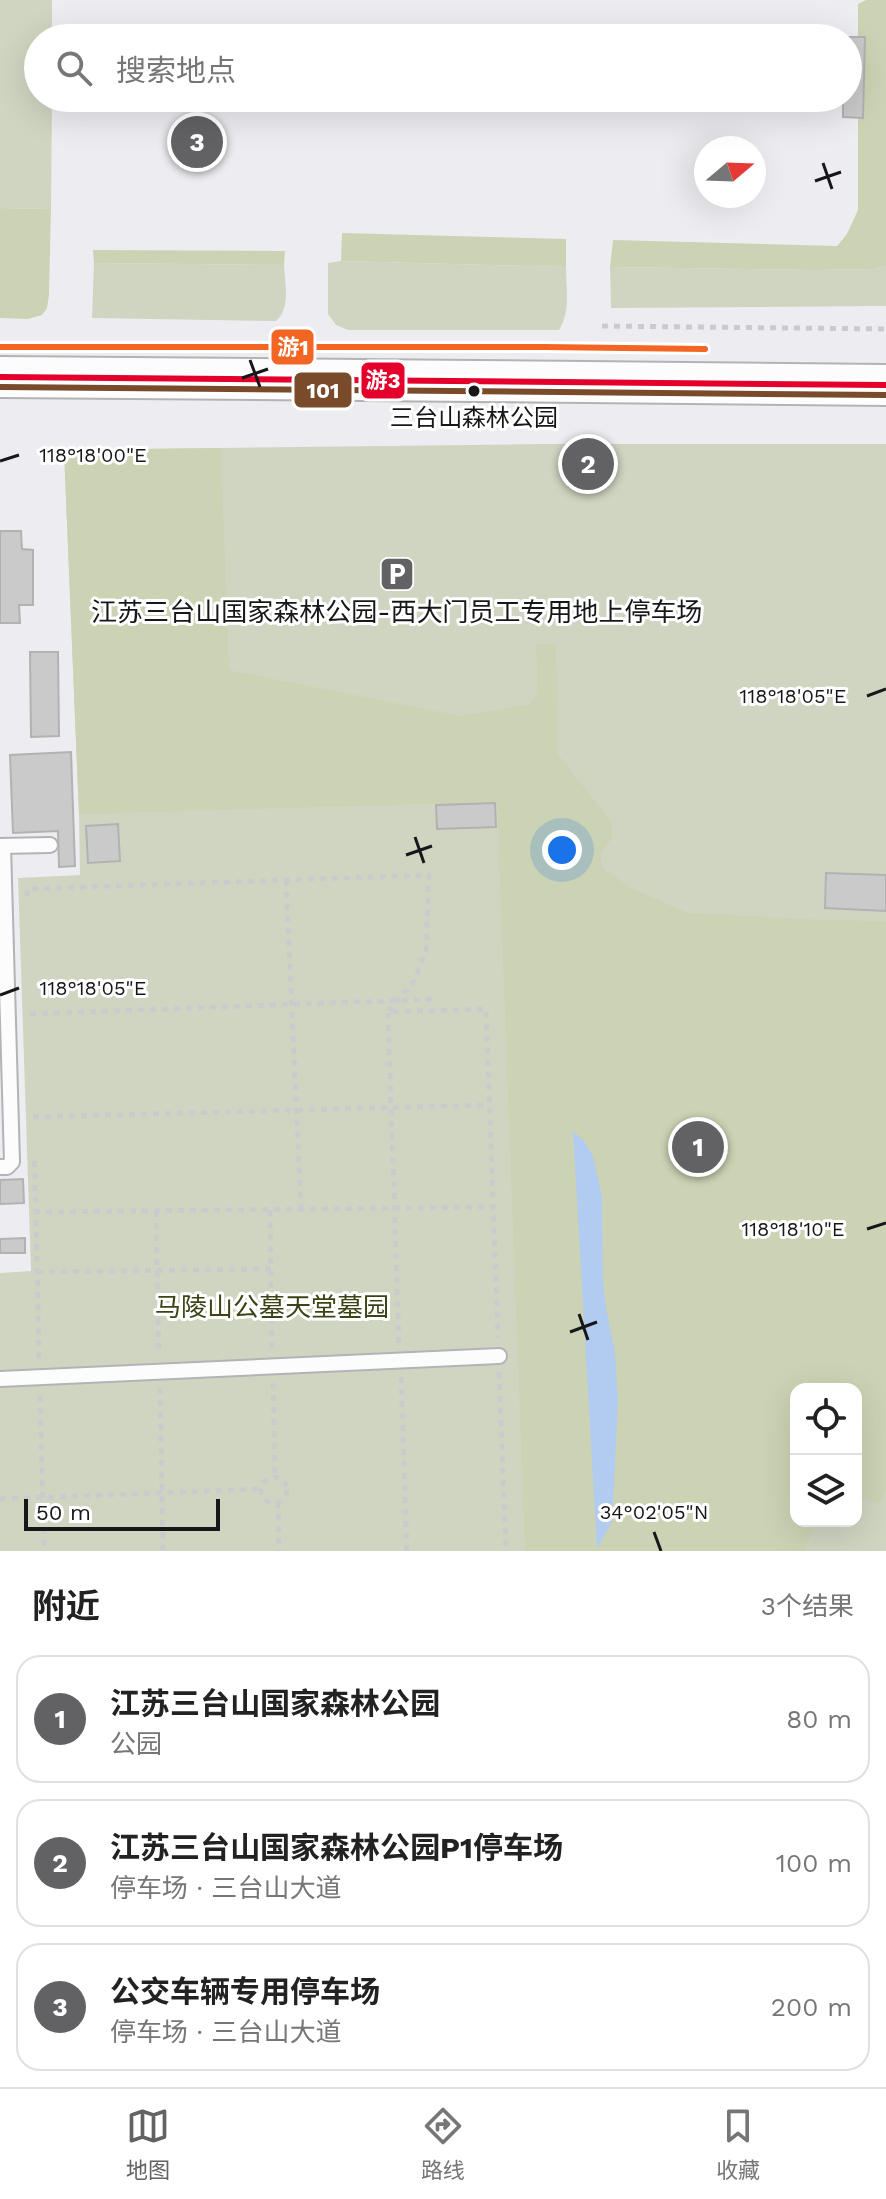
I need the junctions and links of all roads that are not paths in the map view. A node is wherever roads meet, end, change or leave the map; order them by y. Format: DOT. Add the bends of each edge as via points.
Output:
graph roads {
  1 [pos="0,357"];
  2 [pos="886,361"];
  3 [pos="0,377"];
  4 [pos="886,385"];
  5 [pos="50,845"];
  6 [pos="2,846"];
  7 [pos="0,1167"];
  8 [pos="499,1356"];
  9 [pos="0,1379"];
  1 -- 2 [label="main road"];
  3 -- 4 [label="main road"];
  5 -- 6 [label="lane"];
  6 -- 7 [label="lane" via="12,1162"];
  8 -- 9 [label="lane"];
}
